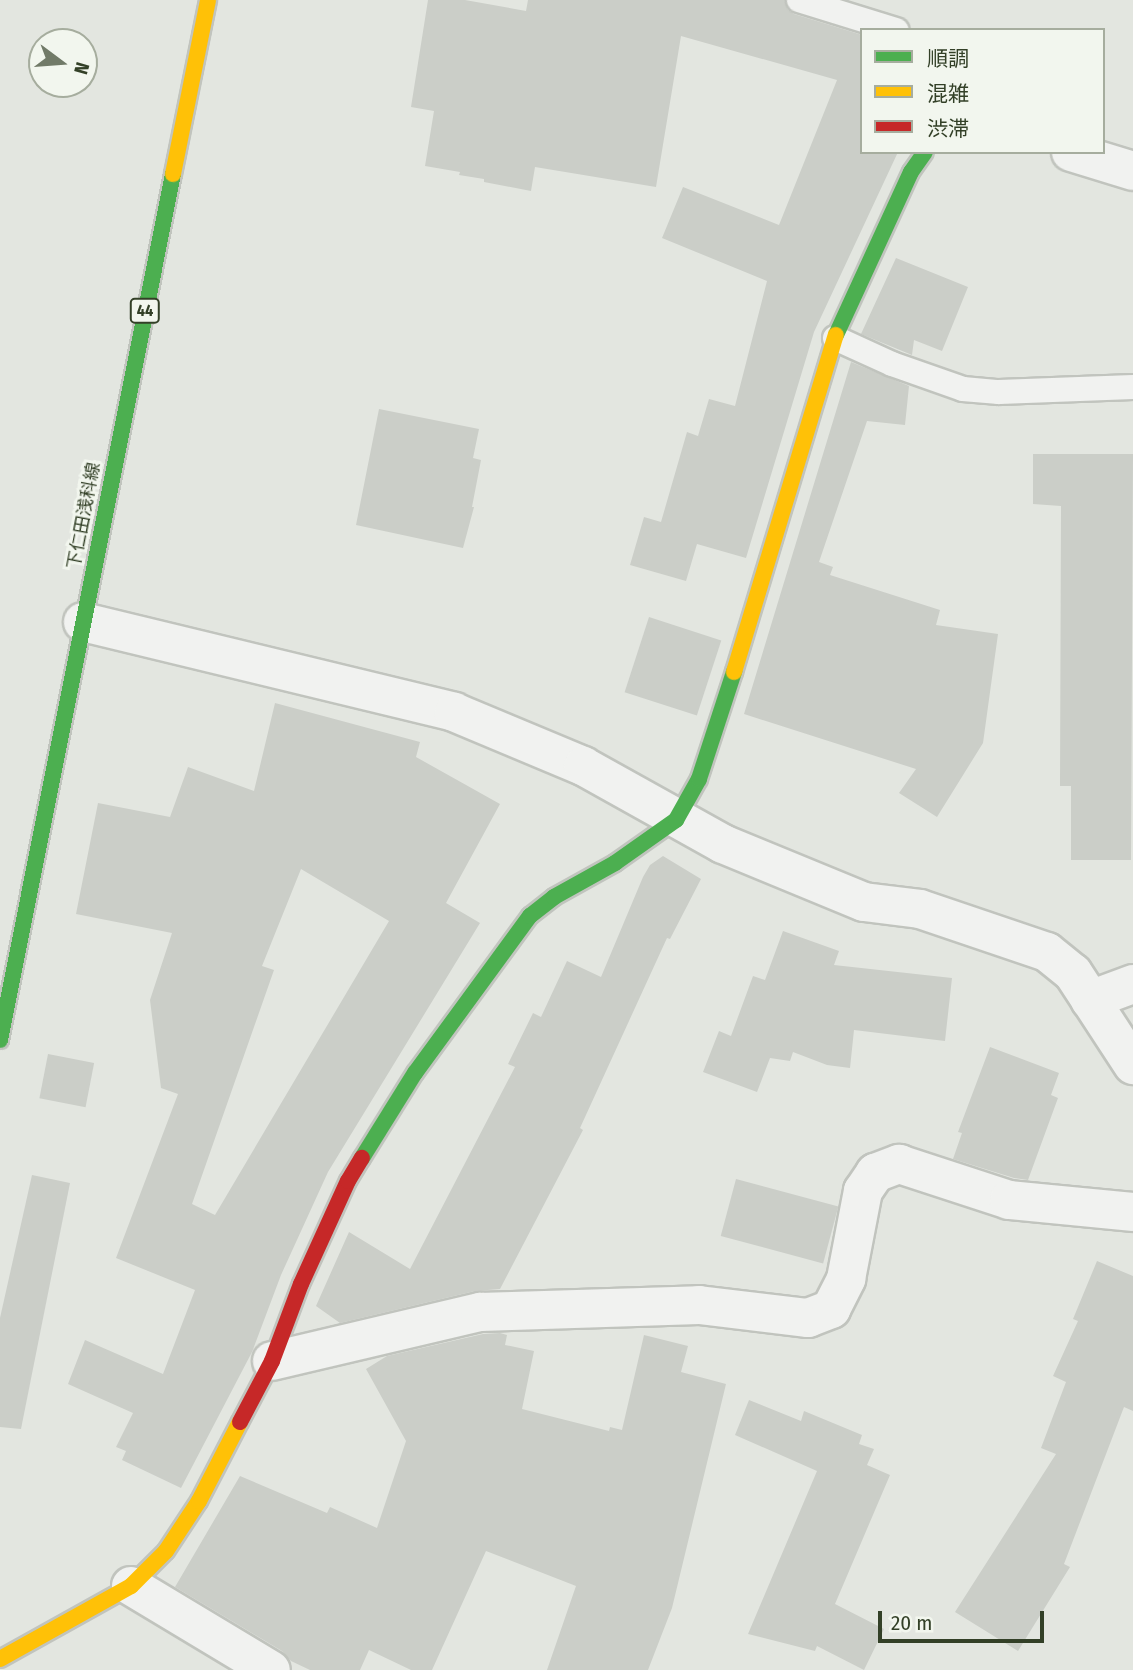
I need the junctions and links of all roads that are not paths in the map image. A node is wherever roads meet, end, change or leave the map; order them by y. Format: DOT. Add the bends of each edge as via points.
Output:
graph roads {
  1 [pos="208,0"];
  2 [pos="799,0"];
  3 [pos="890,28"];
  4 [pos="924,154"];
  5 [pos="1078,154"];
  6 [pos="1133,171"];
  7 [pos="835,338"];
  8 [pos="1133,387"];
  9 [pos="83,622"];
  10 [pos="676,820"];
  11 [pos="1133,984"];
  12 [pos="1090,1000"];
  13 [pos="0,1040"];
  14 [pos="1133,1065"];
  15 [pos="1133,1212"];
  16 [pos="272,1361"];
  17 [pos="131,1586"];
  18 [pos="0,1660"];
  19 [pos="271,1670"];
  1 -- 9 [label="street, 下仁田浅科線 / 44"];
  2 -- 3 [label="lane"];
  4 -- 7 [label="street" via="911,172"];
  5 -- 6 [label="street"];
  7 -- 8 [label="lane" via="963,389"];
  7 -- 10 [label="street" via="726,700 699,779"];
  9 -- 10 [label="street" via="454,712 583,766"];
  9 -- 13 [label="street, 下仁田浅科線 / 44"];
  10 -- 12 [label="street" via="864,902 920,909 1047,952 1073,973"];
  10 -- 16 [label="street" via="615,863 554,897 530,916 508,943 377,1129 301,1284"];
  11 -- 12 [label="street"];
  12 -- 14 [label="street"];
  15 -- 16 [label="street" via="1009,1200 899,1164 875,1173 863,1191 846,1279 831,1309 808,1318 699,1305 480,1312"];
  16 -- 17 [label="street" via="199,1501 166,1551"];
  17 -- 18 [label="street"];
  17 -- 19 [label="street"];
}
